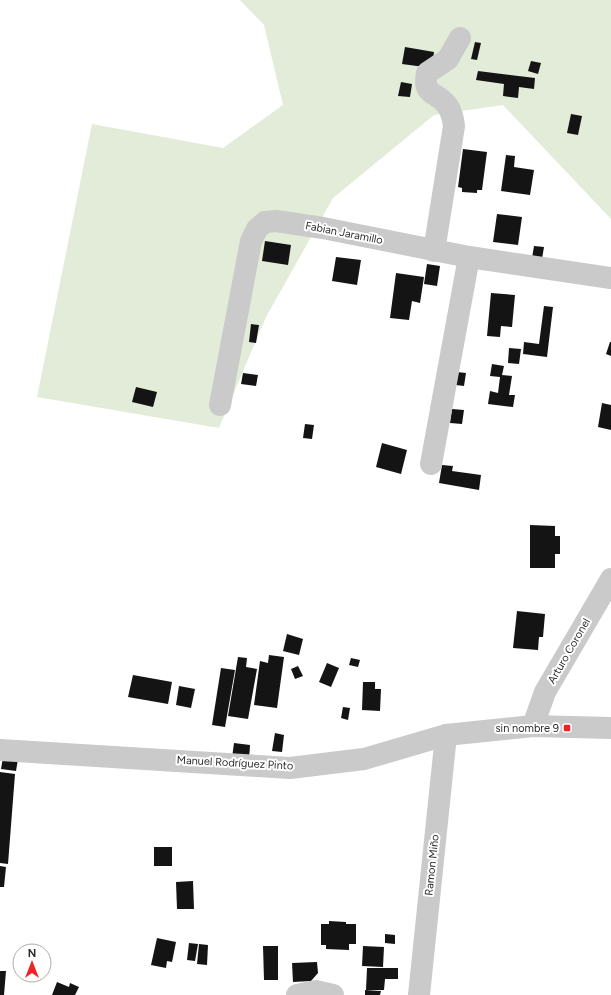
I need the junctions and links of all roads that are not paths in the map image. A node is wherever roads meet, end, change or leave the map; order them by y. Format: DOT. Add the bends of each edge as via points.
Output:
graph roads {
  1 [pos="460,38"];
  2 [pos="434,251"];
  3 [pos="469,257"];
  4 [pos="611,278"];
  5 [pos="220,405"];
  6 [pos="431,464"];
  7 [pos="611,579"];
  8 [pos="533,726"];
  9 [pos="611,728"];
  10 [pos="446,735"];
  11 [pos="0,750"];
  12 [pos="297,995"];
  13 [pos="333,995"];
  14 [pos="418,995"];
  1 -- 2 [label="street" via="448,59 427,73 425,83 428,91 447,106 454,126"];
  2 -- 3 [label="street, Fabian Jaramillo"];
  2 -- 5 [label="street, Fabian Jaramillo" via="324,228 276,221 265,222 251,240"];
  3 -- 4 [label="street, Fabian Jaramillo"];
  3 -- 6 [label="street"];
  7 -- 8 [label="street, Arturo Coronel" via="545,692"];
  8 -- 9 [label="street, Manuel Rodríguez Pinto"];
  8 -- 10 [label="street, Manuel Rodríguez Pinto"];
  10 -- 11 [label="street, Manuel Rodríguez Pinto" via="364,759 290,768"];
  10 -- 14 [label="street, Ramon Miño"];
  12 -- 13 [label="street" via="316,991"];
}
